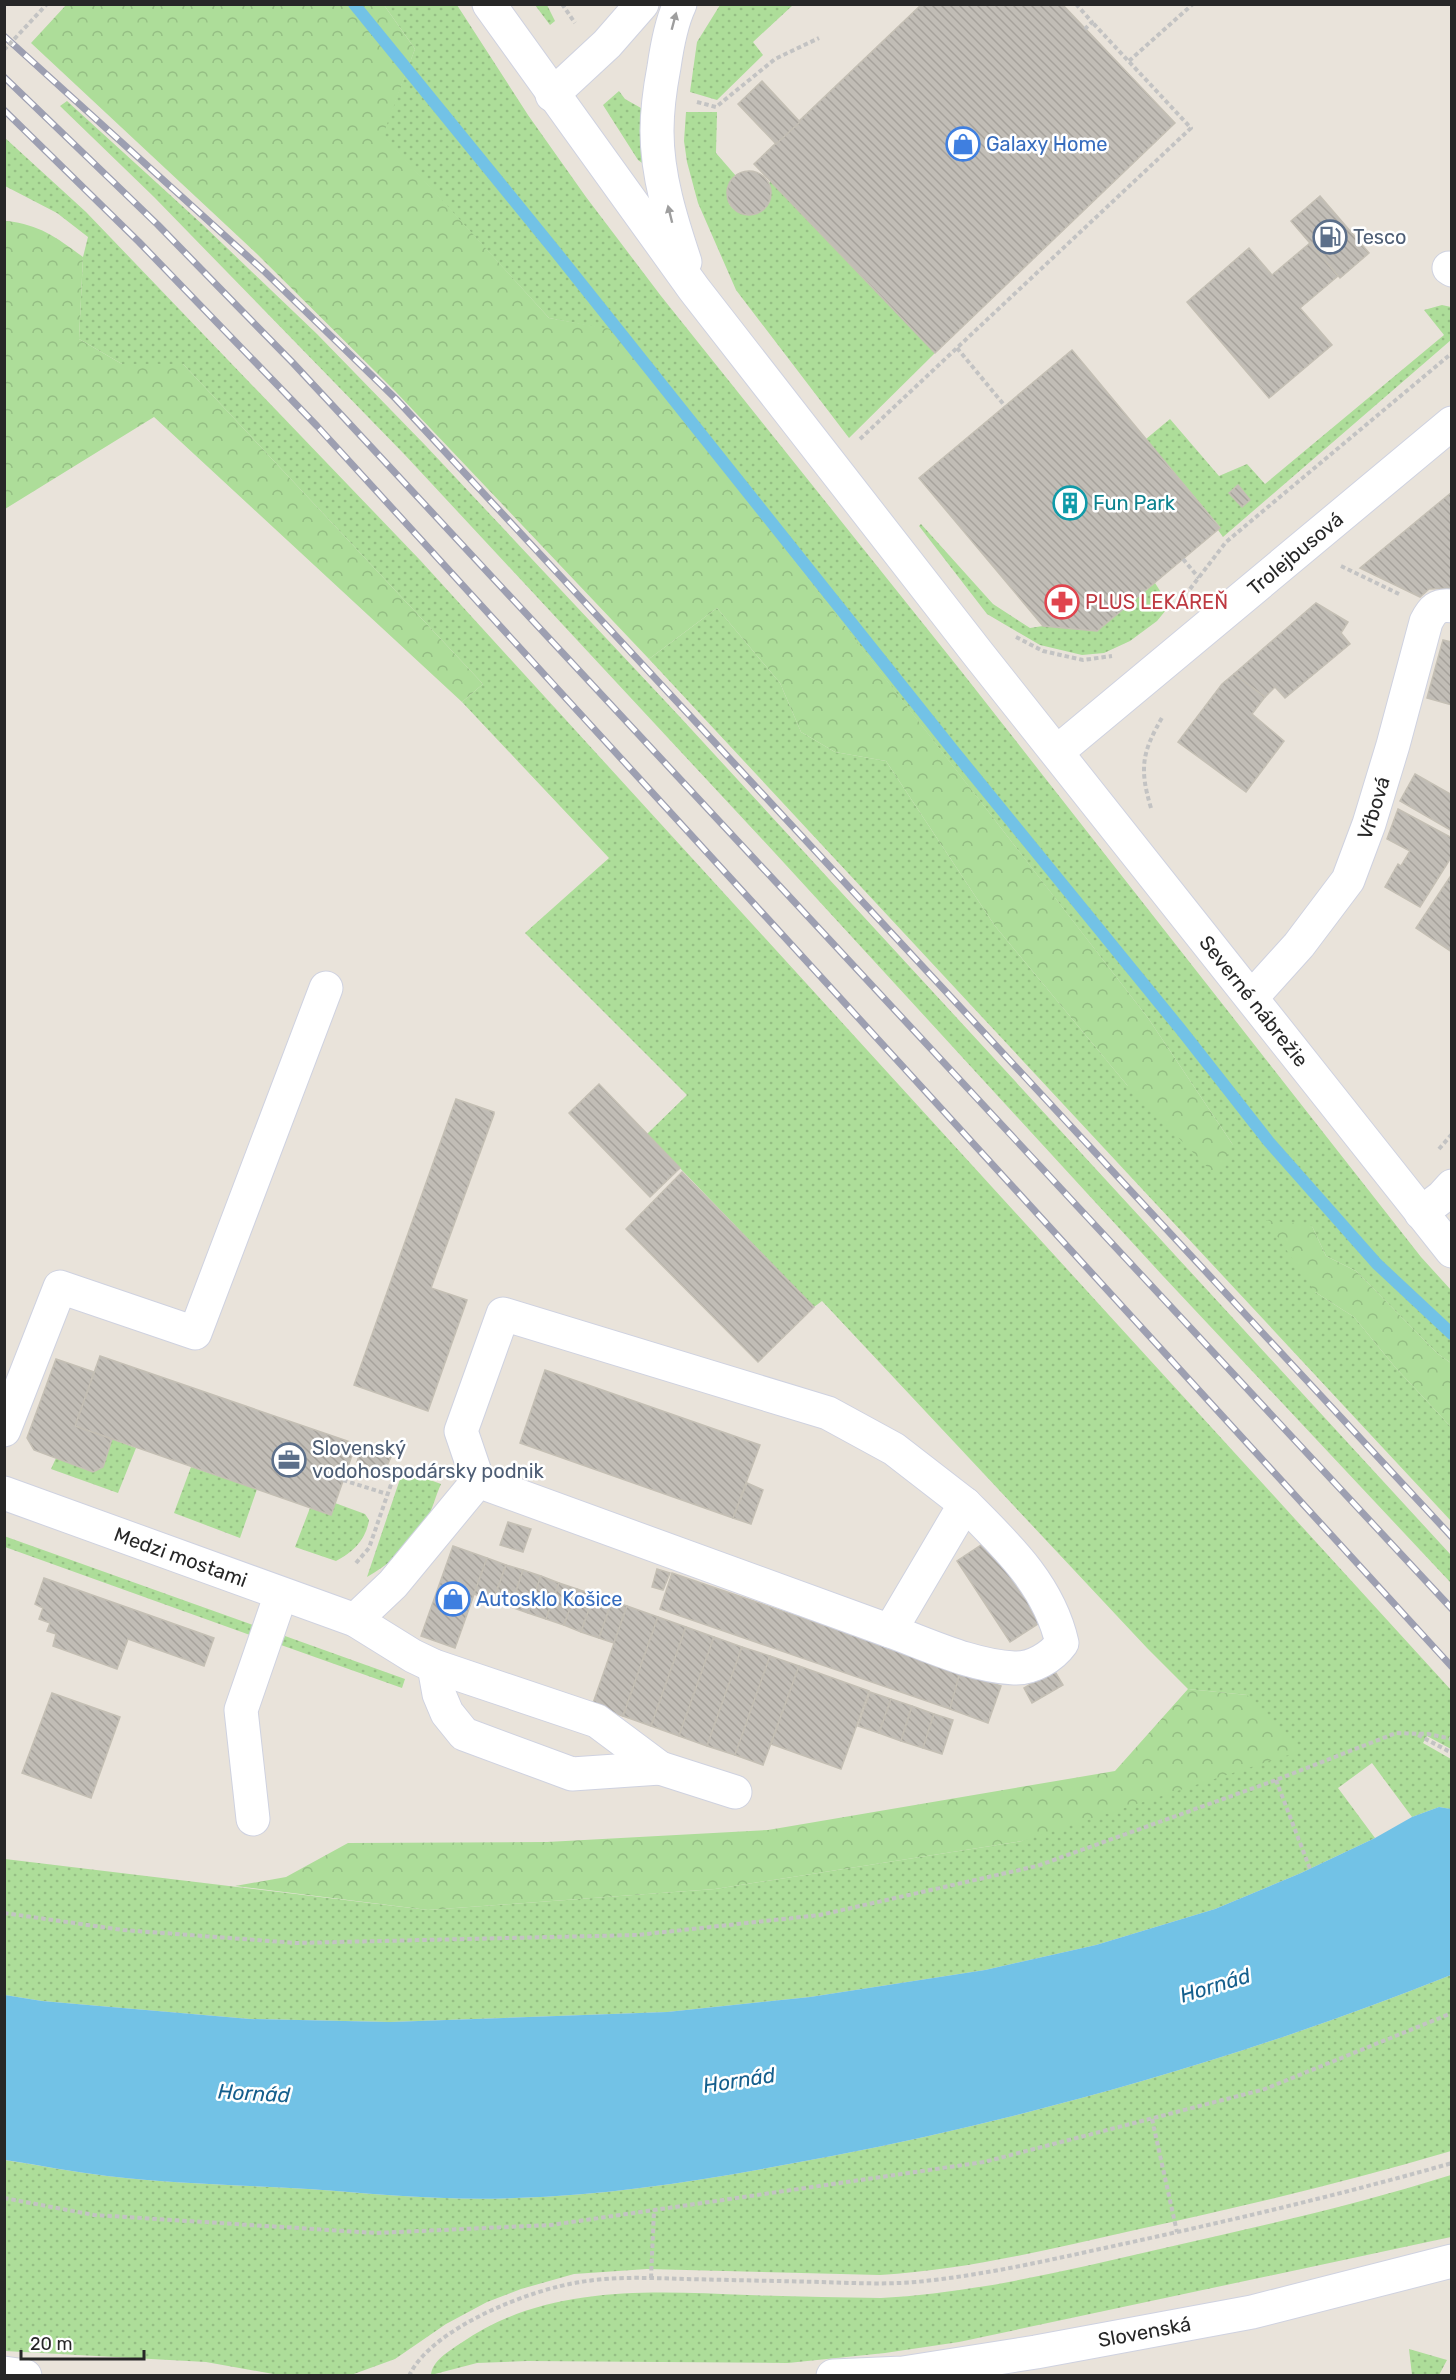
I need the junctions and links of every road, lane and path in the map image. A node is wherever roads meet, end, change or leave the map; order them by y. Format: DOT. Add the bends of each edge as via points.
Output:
graph roads {
  1 [pos="47,4"];
  2 [pos="489,4"];
  3 [pos="642,4"];
  4 [pos="680,4"];
  5 [pos="1076,4"];
  6 [pos="1193,4"];
  7 [pos="1092,22"];
  8 [pos="1085,29"];
  9 [pos="819,38"];
  10 [pos="4,50"];
  11 [pos="1129,61"];
  12 [pos="552,95"];
  13 [pos="689,100"];
  14 [pos="693,290"];
  15 [pos="957,348"];
  16 [pos="1452,353"];
  17 [pos="1005,406"];
  18 [pos="1452,423"];
  19 [pos="858,440"];
  20 [pos="1346,556"];
  21 [pos="1184,559"];
  22 [pos="1199,578"];
  23 [pos="1185,596"];
  24 [pos="1441,608"];
  25 [pos="1012,635"];
  26 [pos="1158,668"];
  27 [pos="1165,712"];
  28 [pos="1057,752"];
  29 [pos="1152,811"];
  30 [pos="326,988"];
  31 [pos="1252,997"];
  32 [pos="1452,1186"];
  33 [pos="1420,1213"];
  34 [pos="1452,1251"];
  35 [pos="4,1430"];
  36 [pos="397,1467"];
  37 [pos="343,1480"];
  38 [pos="478,1481"];
  39 [pos="4,1493"];
  40 [pos="387,1494"];
  41 [pos="965,1504"];
  42 [pos="281,1594"];
  43 [pos="318,1607"];
  44 [pos="355,1620"];
  45 [pos="890,1631"];
  46 [pos="434,1666"];
  47 [pos="1417,1735"];
  48 [pos="1452,1739"];
  49 [pos="1452,1753"];
  50 [pos="660,1767"];
  51 [pos="1276,1780"];
  52 [pos="735,1792"];
  53 [pos="253,1818"];
  54 [pos="1310,1869"];
  55 [pos="4,1913"];
  56 [pos="1452,2013"];
  57 [pos="1152,2119"];
  58 [pos="1452,2163"];
  59 [pos="4,2198"];
  60 [pos="654,2210"];
  61 [pos="1177,2232"];
  62 [pos="1452,2261"];
  63 [pos="651,2278"];
  64 [pos="4,2373"];
  65 [pos="25,2376"];
  66 [pos="409,2376"];
  67 [pos="833,2376"];
  1 -- 10 [label="path, bridge"];
  2 -- 12 [label="street, Severné nábrežie"];
  3 -- 12 [label="street" via="607,44"];
  14 -- 4 [label="street, one-way" via="671,221 661,177 657,132 666,51"];
  5 -- 7 [label="path"];
  6 -- 11 [label="path"];
  7 -- 8 [label="path"];
  7 -- 11 [label="path"];
  9 -- 13 [label="path" via="775,59 716,107"];
  11 -- 15 [label="path" via="1191,128"];
  12 -- 14 [label="street, Severné nábrežie"];
  14 -- 28 [label="street, Severné nábrežie"];
  15 -- 17 [label="path"];
  15 -- 19 [label="path"];
  16 -- 22 [label="path" via="1226,542"];
  18 -- 26 [label="street, Trolejbusová"];
  20 -- 24 [label="path" via="1338,564"];
  21 -- 22 [label="path"];
  22 -- 23 [label="path"];
  24 -- 31 [label="street, Vŕbová" via="1348,880 1299,945"];
  25 -- 26 [label="path" via="1043,651 1083,660 1113,656 1138,642"];
  26 -- 28 [label="street, Trolejbusová"];
  27 -- 29 [label="path" via="1149,741 1143,772"];
  28 -- 31 [label="street, Severné nábrežie"];
  30 -- 35 [label="street" via="195,1333 60,1287"];
  31 -- 33 [label="street, Severné nábrežie"];
  32 -- 33 [label="street"];
  33 -- 34 [label="street, Severné nábrežie"];
  36 -- 40 [label="path"];
  37 -- 40 [label="path"];
  38 -- 41 [label="street" via="461,1431 503,1314 828,1413 894,1449"];
  38 -- 44 [label="street" via="393,1584"];
  38 -- 45 [label="street"];
  39 -- 42 [label="street, Medzi mostami"];
  40 -- 43 [label="path" via="369,1548"];
  41 -- 45 [label="street"];
  41 -- 45 [label="street" via="1013,1552 1043,1594 1057,1622 1062,1644 1054,1654 1016,1668 976,1661"];
  42 -- 43 [label="street, Medzi mostami"];
  42 -- 53 [label="street" via="241,1710"];
  43 -- 44 [label="street, Medzi mostami"];
  44 -- 46 [label="street, Medzi mostami"];
  46 -- 50 [label="street, Medzi mostami" via="597,1721"];
  46 -- 50 [label="street" via="447,1713 464,1734 572,1774"];
  47 -- 48 [label="path"];
  47 -- 49 [label="path"];
  47 -- 51 [label="path" via="1396,1733"];
  50 -- 52 [label="street"];
  51 -- 54 [label="path"];
  51 -- 55 [label="path" via="1037,1866 820,1914 637,1935 296,1943 123,1930"];
  56 -- 57 [label="path" via="1266,2089"];
  57 -- 60 [label="path" via="984,2162"];
  57 -- 61 [label="path"];
  58 -- 61 [label="path"];
  59 -- 60 [label="path" via="94,2215 376,2233 551,2225"];
  60 -- 63 [label="path"];
  61 -- 63 [label="path" via="1034,2263 924,2281"];
  62 -- 67 [label="street, Slovenská" via="1252,2312 903,2373"];
  63 -- 66 [label="path" via="580,2282 537,2293 476,2317 431,2348"];
  64 -- 65 [label="street"];
}
